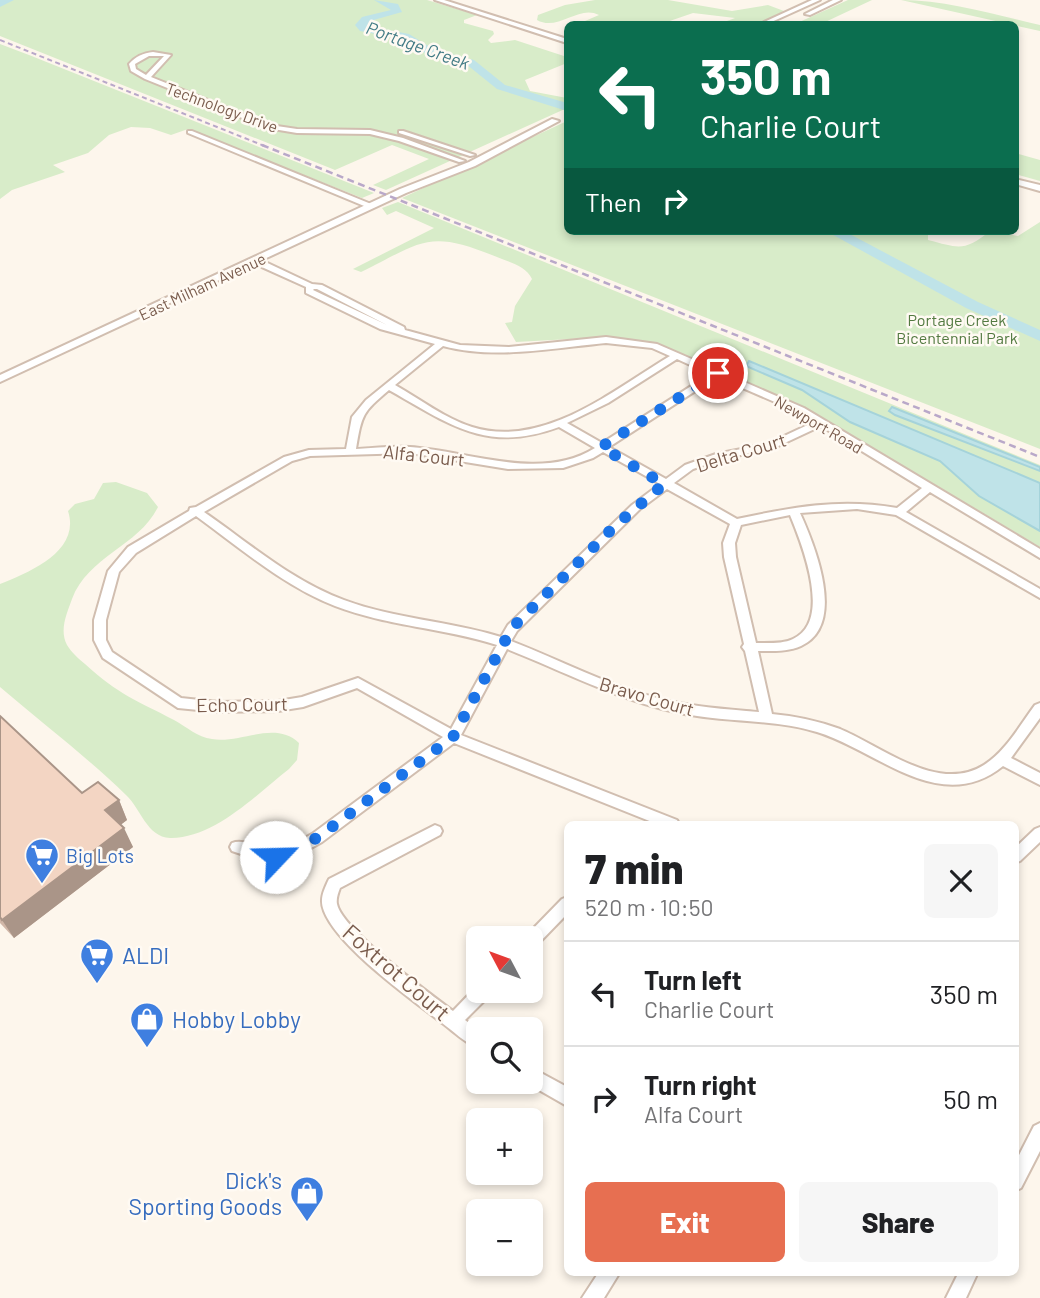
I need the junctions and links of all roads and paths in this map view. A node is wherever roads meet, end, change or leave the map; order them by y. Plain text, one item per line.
1 (438, 0) edge
2 (455, 0) edge
3 (817, 0) edge
4 (838, 0) edge
5 (770, 21) edge
6 (791, 21) edge
7 (564, 34) edge
8 (564, 40) edge
9 (147, 78) junction
10 (564, 117) edge
11 (555, 121) junction
12 (348, 131) junction
13 (190, 132) dead end
14 (426, 139) junction
15 (415, 144) junction
16 (472, 155) junction
17 (461, 161) junction
18 (1019, 182) edge
19 (1040, 188) edge
20 (403, 191) junction
21 (372, 206) junction
22 (256, 261) junction
23 (440, 344) junction
24 (678, 355) junction
25 (718, 373) junction
26 (0, 379) edge
27 (389, 386) junction
28 (819, 423) junction
29 (561, 424) junction
30 (601, 447) junction
31 (351, 450) junction
32 (664, 484) junction
33 (928, 488) junction
34 (194, 510) junction
35 (793, 510) junction
36 (899, 512) junction
37 (736, 523) junction
38 (1040, 554) edge
39 (1040, 594) edge
40 (503, 642) junction
41 (748, 647) junction
42 (1040, 708) edge
43 (767, 719) junction
44 (453, 737) junction
45 (1002, 759) junction
46 (1040, 780) edge
47 (664, 821) edge
48 (435, 831) dead end
49 (1040, 833) edge
50 (237, 847) dead end
51 (1019, 853) edge
52 (564, 907) edge
53 (543, 929) edge
54 (471, 1003) edge
55 (454, 1021) junction
56 (466, 1030) edge
57 (543, 1083) edge
58 (564, 1095) edge
59 (1040, 1132) edge
60 (1019, 1174) edge
61 (608, 1276) edge
62 (967, 1276) edge
63 (592, 1298) edge
64 (956, 1298) edge

1 - 8 street
2 - 7 street
3 - 5 street
4 - 6 street
9 - 9 street, Technology Drive
9 - 12 street, Technology Drive
10 - 11 street, East Milham Avenue
11 - 16 street, East Milham Avenue
11 - 20 street, East Milham Avenue
12 - 14 street
12 - 15 street, Technology Drive
13 - 21 street
14 - 15 street
14 - 16 street
15 - 17 street, Technology Drive
16 - 17 street, East Milham Avenue
17 - 20 street, East Milham Avenue
18 - 19 street
20 - 21 street, East Milham Avenue
21 - 22 street, East Milham Avenue
22 - 23 street, Newport Road
22 - 26 street, East Milham Avenue
23 - 24 street, Newport Road
23 - 27 street
24 - 25 street, Newport Road
24 - 29 street, Alfa Court
25 - 28 street, Newport Road
25 - 30 street, Alfa Court
27 - 29 street, Alfa Court
27 - 31 street
28 - 32 street, Delta Court
28 - 33 street, Newport Road
29 - 30 street
30 - 31 street, Alfa Court
30 - 32 street
31 - 34 street, Alfa Court
32 - 37 street
32 - 40 street, Delta Court
33 - 36 street
33 - 38 street, Newport Road
34 - 40 street, Bravo Court
34 - 44 street, Echo Court
35 - 36 street
35 - 37 street
35 - 41 street
36 - 39 street
37 - 41 street
40 - 43 street, Bravo Court
40 - 44 street, Delta Court
41 - 43 street
42 - 45 street
43 - 45 street, Bravo Court
44 - 47 street, Echo Court
44 - 50 street, Delta Court
45 - 46 street
48 - 55 street, Foxtrot Court
49 - 51 street
52 - 53 street
54 - 55 street
55 - 56 street, Foxtrot Court
57 - 58 street
59 - 60 street
61 - 63 street
62 - 64 street

